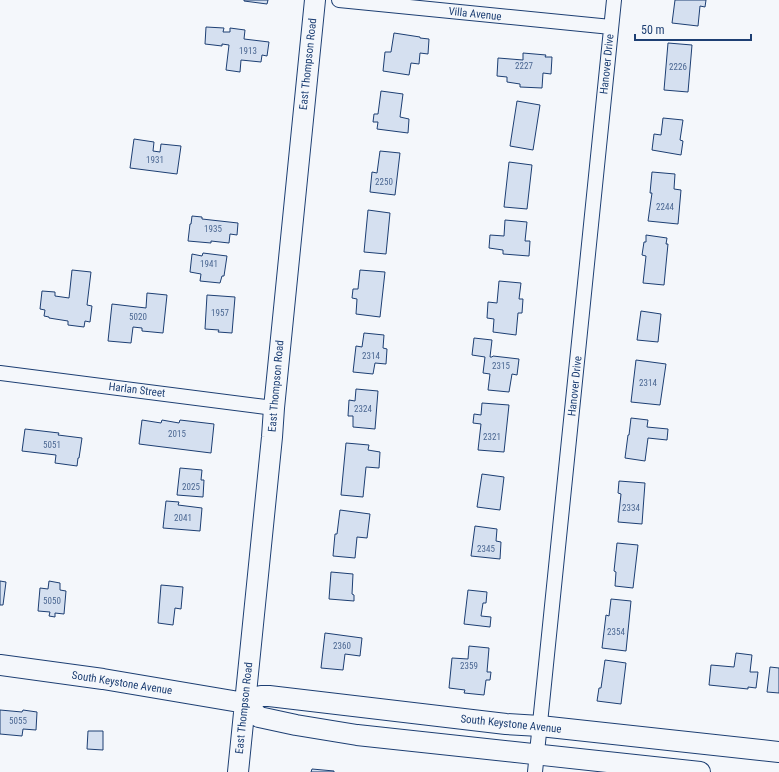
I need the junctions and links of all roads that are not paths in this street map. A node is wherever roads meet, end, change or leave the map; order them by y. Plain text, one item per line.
1 (315, 0) edge
2 (339, 0) edge
3 (614, 0) edge
4 (611, 27) junction
5 (0, 373) edge
6 (274, 408) junction
7 (0, 665) edge
8 (245, 702) junction
9 (540, 726) junction
10 (779, 752) edge
11 (536, 763) edge
12 (238, 772) edge
13 (700, 772) edge

1 - 6 main road, East Thompson Road
2 - 4 street, Villa Avenue
3 - 4 street, Hanover Drive
4 - 9 street, Hanover Drive
5 - 6 street, Harlan Street
6 - 8 main road, East Thompson Road
7 - 8 main road, South Keystone Avenue
8 - 9 main road, South Keystone Avenue
8 - 11 main road
8 - 12 main road, East Thompson Road
9 - 10 main road, South Keystone Avenue
9 - 11 street, Hanover Drive
11 - 13 main road

